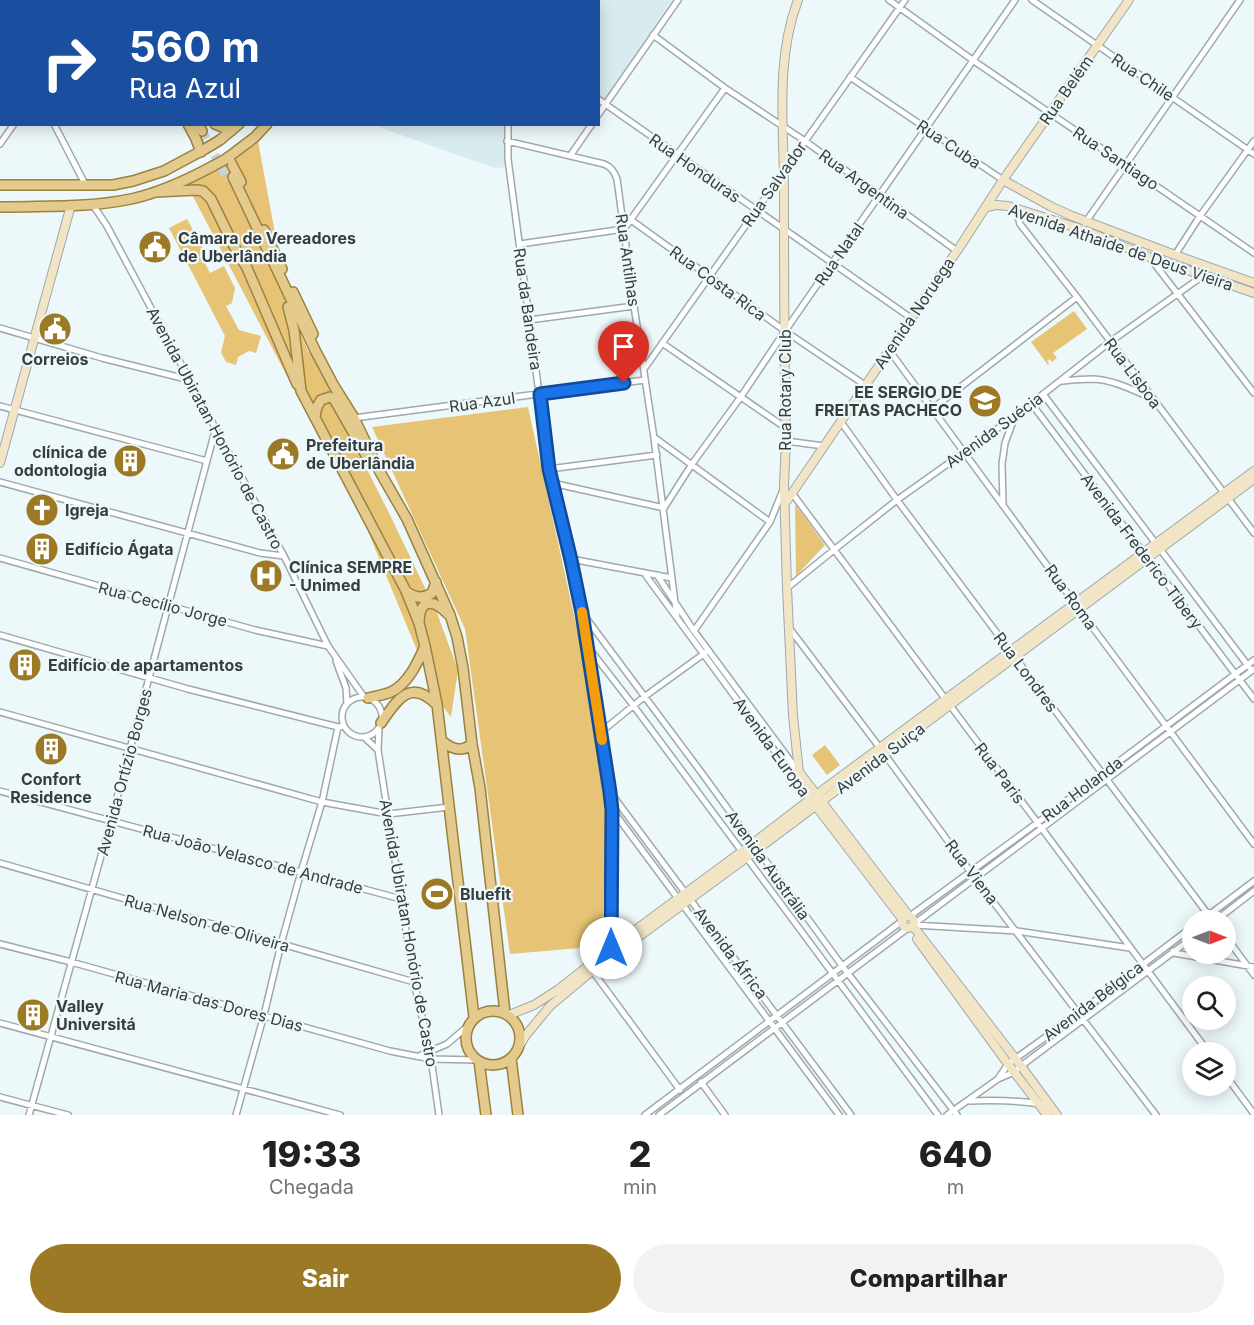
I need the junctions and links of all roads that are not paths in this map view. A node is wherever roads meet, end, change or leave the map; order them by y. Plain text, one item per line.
1 (678, 0) edge
2 (798, 0) edge
3 (889, 0) edge
4 (905, 0) edge
5 (1016, 0) edge
6 (1032, 0) edge
7 (1129, 0) edge
8 (1240, 0) edge
9 (900, 8) junction
10 (653, 35) junction
11 (1096, 46) junction
12 (974, 60) junction
13 (850, 77) junction
14 (725, 88) junction
15 (1172, 97) junction
16 (600, 100) edge
17 (606, 104) junction
18 (600, 112) edge
19 (1050, 113) junction
20 (782, 125) junction
21 (13, 126) edge
22 (55, 126) edge
23 (189, 126) edge
24 (265, 126) edge
25 (508, 126) edge
26 (591, 126) edge
27 (205, 127) edge
28 (235, 128) edge
29 (925, 128) junction
30 (507, 141) junction
31 (805, 141) junction
32 (1254, 141) edge
33 (0, 144) edge
34 (1248, 150) junction
35 (203, 151) junction
36 (1254, 154) edge
37 (677, 155) junction
38 (570, 156) junction
39 (227, 158) junction
40 (1125, 164) junction
41 (784, 171) junction
42 (1003, 180) junction
43 (0, 185) edge
44 (83, 185) junction
45 (996, 191) junction
46 (155, 192) junction
47 (880, 195) junction
48 (93, 204) junction
49 (71, 206) junction
50 (1008, 206) junction
51 (1050, 206) joint
52 (0, 207) edge
53 (987, 207) junction
54 (756, 210) junction
55 (1020, 210) junction
56 (1200, 216) junction
57 (631, 220) junction
58 (1086, 221) junction
59 (624, 229) junction
60 (1081, 229) junction
61 (784, 230) junction
62 (520, 244) junction
63 (957, 251) junction
64 (1254, 254) edge
65 (1175, 255) junction
66 (1149, 257) junction
67 (832, 263) junction
68 (1204, 275) junction
69 (709, 277) junction
70 (1254, 282) edge
71 (1178, 294) junction
72 (1254, 294) edge
73 (1077, 297) junction
74 (634, 306) junction
75 (911, 318) junction
76 (529, 320) junction
77 (0, 328) edge
78 (785, 331) junction
79 (34, 337) junction
80 (1110, 342) junction
81 (662, 344) junction
82 (889, 350) junction
83 (644, 369) junction
84 (190, 380) junction
85 (645, 380) junction
86 (1061, 381) junction
87 (865, 385) junction
88 (334, 386) junction
89 (301, 391) junction
90 (1254, 393) edge
91 (540, 394) junction
92 (1044, 394) junction
93 (740, 398) junction
94 (1152, 399) junction
95 (1031, 403) junction
96 (0, 406) edge
97 (932, 409) junction
98 (15, 410) junction
99 (315, 416) junction
100 (1015, 416) junction
101 (354, 418) junction
102 (841, 422) junction
103 (216, 427) junction
104 (786, 428) junction
105 (654, 438) junction
106 (786, 441) junction
107 (824, 446) junction
108 (963, 453) junction
109 (657, 455) junction
110 (207, 461) junction
111 (0, 463) edge
112 (692, 464) junction
113 (549, 469) junction
114 (1254, 471) edge
115 (380, 472) junction
116 (1254, 479) edge
117 (0, 482) edge
118 (552, 483) junction
119 (784, 485) junction
120 (792, 493) junction
121 (1226, 496) junction
122 (897, 500) junction
123 (785, 503) junction
124 (1003, 506) junction
125 (664, 508) junction
126 (770, 522) junction
127 (1254, 533) edge
128 (187, 534) junction
129 (1158, 546) junction
130 (835, 549) junction
131 (1146, 555) junction
132 (284, 556) junction
133 (0, 558) edge
134 (571, 560) junction
135 (644, 573) junction
136 (657, 575) junction
137 (672, 578) junction
138 (436, 582) junction
139 (787, 588) junction
140 (406, 591) junction
141 (675, 603) junction
142 (168, 605) junction
143 (1077, 606) junction
144 (582, 613) junction
145 (450, 615) junction
146 (677, 618) junction
147 (419, 623) junction
148 (789, 628) junction
149 (692, 633) junction
150 (0, 635) edge
151 (328, 646) junction
152 (425, 646) junction
153 (587, 646) junction
154 (706, 652) junction
155 (333, 654) junction
156 (1012, 654) junction
157 (1254, 660) edge
158 (1247, 665) junction
159 (1253, 671) edge
160 (1235, 674) junction
161 (149, 678) junction
162 (1240, 680) junction
163 (366, 697) junction
164 (644, 697) junction
165 (1254, 699) edge
166 (948, 702) junction
167 (347, 704) junction
168 (436, 704) junction
169 (633, 705) junction
170 (0, 712) edge
171 (380, 725) junction
172 (341, 726) junction
173 (1166, 726) junction
174 (601, 732) junction
175 (1171, 733) junction
176 (364, 737) junction
177 (441, 740) junction
178 (472, 744) junction
179 (129, 749) junction
180 (378, 750) junction
181 (882, 751) junction
182 (1102, 773) junction
183 (797, 776) junction
184 (1108, 780) junction
185 (0, 791) edge
186 (610, 792) junction
187 (816, 800) junction
188 (322, 802) junction
189 (449, 807) junction
190 (612, 810) junction
191 (388, 814) junction
192 (111, 820) junction
193 (1037, 823) junction
194 (1042, 829) junction
195 (1254, 844) edge
196 (755, 846) junction
197 (744, 855) junction
198 (0, 863) edge
199 (971, 871) junction
200 (301, 872) junction
201 (975, 878) junction
202 (1254, 881) edge
203 (92, 890) junction
204 (1254, 891) edge
205 (688, 896) junction
206 (401, 899) junction
207 (680, 902) junction
208 (1205, 910) edge
209 (1216, 910) edge
210 (1229, 910) edge
211 (909, 923) junction
212 (1017, 932) junction
213 (1182, 934) edge
214 (717, 936) junction
215 (820, 936) junction
216 (711, 942) junction
217 (281, 944) junction
218 (811, 944) junction
219 (0, 945) edge
220 (1168, 945) junction
221 (1182, 946) edge
222 (1131, 948) junction
223 (1236, 951) edge
224 (611, 952) junction
225 (1174, 953) junction
226 (71, 962) junction
227 (1142, 965) junction
228 (1247, 966) junction
229 (843, 967) junction
230 (1254, 967) edge
231 (590, 968) junction
232 (1147, 971) junction
233 (848, 973) junction
234 (833, 974) junction
235 (1254, 975) edge
236 (838, 980) junction
237 (414, 981) junction
238 (1079, 1013) junction
239 (507, 1014) junction
240 (264, 1015) junction
241 (777, 1016) junction
242 (1084, 1019) junction
243 (770, 1021) junction
244 (471, 1022) junction
245 (782, 1022) junction
246 (0, 1023) edge
247 (775, 1028) junction
248 (51, 1037) junction
249 (1201, 1042) edge
250 (518, 1048) junction
251 (430, 1051) junction
252 (418, 1056) junction
253 (511, 1058) junction
254 (1015, 1058) junction
255 (431, 1059) junction
256 (478, 1061) junction
257 (1008, 1064) junction
258 (1021, 1066) junction
259 (1014, 1072) junction
260 (696, 1076) junction
261 (998, 1079) junction
262 (702, 1083) junction
263 (243, 1088) junction
264 (679, 1089) junction
265 (1236, 1090) edge
266 (684, 1096) junction
267 (0, 1097) edge
268 (967, 1101) junction
269 (1038, 1103) junction
270 (31, 1106) junction
271 (1050, 1106) junction
272 (955, 1113) edge
273 (1254, 1114) edge
274 (29, 1115) edge
275 (68, 1115) edge
276 (236, 1115) edge
277 (340, 1115) edge
278 (439, 1115) edge
279 (486, 1115) edge
280 (518, 1115) edge
281 (645, 1115) edge
282 (659, 1115) edge
283 (725, 1115) edge
284 (839, 1115) edge
285 (851, 1115) edge
286 (938, 1115) edge
287 (947, 1115) edge
288 (1047, 1115) edge
289 (1057, 1115) edge
290 (1156, 1115) edge

1 - 10 street
2 - 20 street, Rua Rotary Club
3 - 9 street, Rua Santiago
4 - 9 street, Rua Salvador
5 - 12 street, Rua Natal
6 - 11 street, Rua Chile
7 - 11 street, Rua Belém
8 - 15 street
9 - 12 street, Rua Santiago
9 - 13 street, Rua Salvador
10 - 14 street, Rua Argentina
10 - 17 street
11 - 15 street, Rua Chile
11 - 19 street, Rua Belém
12 - 19 street, Rua Santiago
12 - 29 street, Rua Natal
13 - 29 street, Rua Cuba
13 - 31 street, Rua Salvador
14 - 20 street, Rua Argentina
14 - 37 street
15 - 34 street, Rua Chile
15 - 40 street
16 - 17 street, Rua Honduras
17 - 18 street
17 - 37 street, Rua Honduras
19 - 40 street, Rua Santiago
19 - 42 street, Rua Belém
20 - 31 street, Rua Argentina
20 - 41 street, Rua Rotary Club
21 - 33 street
22 - 44 street
23 - 35 main road
24 - 39 main road
25 - 30 street, Rua da Bandeira
26 - 38 street
27 - 28 main road
28 - 35 main road, bridge
29 - 42 street, Rua Cuba
29 - 47 street, Rua Natal
30 - 38 street, Rua Antilhas
30 - 62 street, Rua da Bandeira
31 - 41 street, Rua Salvador
31 - 47 street, Rua Argentina
32 - 34 street
34 - 36 street, Rua Chile
34 - 56 street
35 - 44 main road
37 - 54 street, Rua Honduras
37 - 57 street
38 - 59 street, Rua Antilhas
39 - 46 main road, bridge
39 - 88 main road
40 - 56 street, Rua Santiago
40 - 58 street
41 - 54 street, Rua Salvador
41 - 61 street, Rua Rotary Club
42 - 45 street, Avenida Noruega
42 - 51 street, Rua Cuba
43 - 44 main road
44 - 49 main road
45 - 50 street
45 - 53 street, Avenida Noruega
46 - 48 main road
46 - 89 main road
47 - 63 street, Rua Argentina
47 - 67 street, Rua Natal
48 - 49 main road
48 - 84 street, Avenida Ubiratan Honório de Castro
49 - 52 main road
49 - 79 street
50 - 53 street, Avenida Athaide de Deus Vieira
50 - 55 street, Avenida Athaide de Deus Vieira
51 - 58 street, Avenida Athaide de Deus Vieira
53 - 63 street, Avenida Noruega
54 - 61 street, Rua Honduras
54 - 69 street, Rua Salvador
55 - 60 street, Avenida Athaide de Deus Vieira
55 - 73 street, Rua Lisboa
56 - 64 street, Rua Santiago
56 - 65 street
57 - 59 street
57 - 69 street, Rua Costa Rica
58 - 60 street
58 - 65 street, Avenida Athaide de Deus Vieira
59 - 62 street
59 - 74 street, Rua Antilhas
60 - 66 street, Avenida Athaide de Deus Vieira
61 - 67 street, Rua Honduras
61 - 78 street, Rua Rotary Club
62 - 76 street, Rua da Bandeira
63 - 75 street, Avenida Noruega
65 - 70 street, Avenida Athaide de Deus Vieira
66 - 68 street, Avenida Athaide de Deus Vieira
66 - 71 street
67 - 75 street, Rua Honduras
67 - 78 street, Rua Natal
68 - 71 street, Avenida Suécia
68 - 72 street, Avenida Athaide de Deus Vieira
69 - 78 street, Rua Costa Rica
69 - 81 street, Rua Salvador
71 - 80 street, Avenida Suécia
71 - 90 street
73 - 80 street, Rua Lisboa
73 - 97 street
74 - 76 street
74 - 83 street, Rua Antilhas
75 - 82 street, Avenida Noruega
76 - 91 street, Rua da Bandeira
77 - 79 street
78 - 87 street, Rua Costa Rica
78 - 93 street, Rua Natal
78 - 104 street, Rua Rotary Club
79 - 84 street
79 - 98 street
80 - 86 street, Avenida Suécia
80 - 94 street, Rua Lisboa
81 - 83 street, Rua Salvador
81 - 93 street
82 - 87 street, Avenida Noruega
82 - 97 street, Rua Roma
83 - 85 street, Rua Antilhas
84 - 103 street, Avenida Ubiratan Honório de Castro
85 - 91 street, Rua Azul
85 - 105 street, Rua Antilhas
86 - 92 street, Avenida Suécia
86 - 94 street
87 - 102 street, Avenida Noruega
88 - 89 main road
88 - 101 main road
89 - 99 main road
91 - 101 street, Rua Azul
91 - 113 street, Rua da Bandeira
92 - 95 street, Avenida Suécia
92 - 129 street, Avenida Frederico Tibery
93 - 104 street
93 - 112 street, Rua Natal
94 - 121 street, Rua Lisboa
95 - 100 street, Avenida Suécia
95 - 131 street, Avenida Frederico Tibery
96 - 98 street
97 - 108 street, Rua Roma
98 - 110 street
98 - 111 street
99 - 115 main road
99 - 140 main road
100 - 108 street, Avenida Suécia
100 - 124 street
101 - 115 main road
102 - 107 street, Avenida Noruega
102 - 122 street, Rua Londres
103 - 110 street, Avenida Ortízio Borges
103 - 132 street, Avenida Ubiratan Honório de Castro
104 - 106 street, Rua Rotary Club
105 - 109 street, Rua Antilhas
105 - 112 street
106 - 107 street
106 - 119 street, Rua Rotary Club
107 - 120 street, Avenida Noruega
108 - 122 street, Avenida Suécia
108 - 124 street, Rua Roma
109 - 113 street
109 - 125 street, Rua Antilhas
110 - 128 street, Avenida Ortízio Borges
112 - 125 street, Rua Natal
112 - 126 street
113 - 118 street, Rua da Bandeira
114 - 121 street, Avenida Suiça
115 - 138 main road
116 - 121 street, Avenida Suiça
117 - 128 street
118 - 125 street
118 - 134 street, Rua da Bandeira
119 - 123 street, Rua Rotary Club
119 - 126 street
120 - 123 street, Avenida Noruega
120 - 130 street, Rua Paris
121 - 127 street, Rua Lisboa
121 - 129 street, Avenida Suiça
122 - 130 street, Avenida Suécia
122 - 156 street, Rua Londres
123 - 126 street
123 - 139 street, Rua Rotary Club
124 - 143 street, Rua Roma
125 - 137 street, Rua Antilhas
126 - 149 street
128 - 132 street
128 - 142 street, Avenida Ortízio Borges
129 - 131 street, Avenida Suiça
129 - 158 street, Avenida Frederico Tibery
130 - 139 street, Avenida Suécia
130 - 166 street, Rua Paris
131 - 143 street, Avenida Suiça
131 - 160 street, Avenida Frederico Tibery
132 - 151 street, Avenida Ubiratan Honório de Castro
133 - 142 street, Rua Cecílio Jorge
134 - 135 street
134 - 144 street, Rua da Bandeira
135 - 136 street
135 - 146 street, Avenida Europa
136 - 137 street
136 - 141 street, Avenida Europa
137 - 141 street, Rua Antilhas
138 - 140 main road
138 - 145 main road
139 - 148 street, Rua Rotary Club
140 - 147 main road
141 - 146 street, Rua Antilhas
141 - 149 street, Avenida Europa
142 - 151 street, Rua Cecílio Jorge
142 - 161 street, Avenida Ortízio Borges
143 - 156 street, Avenida Suiça
143 - 173 street, Rua Roma
144 - 153 street, Rua da Bandeira
144 - 164 street, Avenida Austrália
145 - 147 main road
145 - 178 main road
146 - 149 street, Avenida Europa
147 - 152 main road
148 - 181 street, Rua Viena
148 - 183 street, Rua Rotary Club
149 - 154 street, Avenida Europa
150 - 161 street
151 - 155 street, Avenida Ubiratan Honório de Castro
152 - 163 main road
152 - 168 main road
153 - 169 street, Avenida Austrália
153 - 174 street, Rua da Bandeira
154 - 164 street
154 - 183 street, Avenida Europa
155 - 163 street, Avenida Ubiratan Honório de Castro
155 - 167 street, Avenida Ubiratan Honório de Castro
156 - 166 street, Avenida Suiça
156 - 182 street, Rua Londres
157 - 158 street, Rua Holanda
158 - 159 street, Avenida Frederico Tibery
158 - 160 street, Rua Holanda
159 - 162 street, Rua Holanda
160 - 162 street, Avenida Frederico Tibery
160 - 173 street, Rua Holanda
161 - 172 street
161 - 179 street, Avenida Ortízio Borges
162 - 165 street, Avenida Frederico Tibery
162 - 175 street, Rua Holanda
163 - 167 street
163 - 171 street
164 - 169 street
164 - 196 street, Avenida Austrália
166 - 181 street, Avenida Suiça
166 - 193 street, Rua Paris
167 - 172 street
168 - 171 main road
168 - 177 main road
169 - 174 street
169 - 197 street, Avenida Austrália
170 - 179 street
171 - 176 street
171 - 180 street, Avenida Ubiratan Honório de Castro
172 - 176 street
172 - 188 street
173 - 175 street, Rua Roma
173 - 182 street, Rua Holanda
174 - 186 street, Rua da Bandeira
175 - 184 street, Rua Holanda
175 - 195 street, Rua Roma
176 - 180 street
177 - 178 main road
177 - 189 main road
178 - 239 main road
179 - 188 street
179 - 192 street, Avenida Ortízio Borges
180 - 191 street, Avenida Ubiratan Honório de Castro
181 - 187 street, Avenida Suiça
181 - 199 street, Rua Viena
182 - 184 street, Rua Londres
182 - 193 street, Rua Holanda
183 - 187 street, Avenida Europa
184 - 194 street, Rua Holanda
184 - 208 street, Rua Londres
185 - 192 street, Rua João Velasco de Andrade
186 - 190 street, Rua da Bandeira
186 - 205 street, Avenida África
187 - 196 street, Avenida Suiça
187 - 211 street, Avenida Europa
188 - 191 street
188 - 200 street
189 - 191 street
189 - 244 main road
190 - 207 street, Avenida África
190 - 224 street, Rua da Bandeira
191 - 206 street, Avenida Ubiratan Honório de Castro
192 - 200 street, Rua João Velasco de Andrade
192 - 203 street, Avenida Ortízio Borges
193 - 194 street, Rua Paris
193 - 199 street, Rua Holanda
194 - 201 street, Rua Holanda
194 - 222 street, Rua Paris
196 - 197 street, Avenida Suiça
196 - 215 street, Avenida Austrália
197 - 205 street, Avenida Suiça
197 - 218 street, Avenida Austrália
198 - 203 street, Rua Nelson de Oliveira
199 - 201 street, Rua Viena
199 - 211 street, Rua Holanda
200 - 206 street, Rua João Velasco de Andrade
200 - 217 street
201 - 211 street, Rua Holanda
201 - 212 street, Rua Viena
202 - 209 street
203 - 217 street, Rua Nelson de Oliveira
203 - 226 street, Avenida Ortízio Borges
204 - 210 street
205 - 207 street, Avenida Suiça
205 - 214 street, Avenida África
206 - 237 street, Avenida Ubiratan Honório de Castro
207 - 216 street, Avenida África
207 - 224 street, Avenida Suiça
211 - 212 street
211 - 229 street, Rua Holanda
211 - 233 street, Rua Holanda
211 - 254 street, Avenida Europa
211 - 257 street, Avenida Europa
212 - 222 street
212 - 238 street, Rua Viena
213 - 220 street, Avenida Bélgica
214 - 216 street
214 - 241 street, Avenida África
215 - 218 street
215 - 229 street, Avenida Austrália
216 - 243 street, Avenida África
217 - 237 street, Rua Nelson de Oliveira
217 - 240 street
218 - 234 street, Avenida Austrália
219 - 226 street, Rua Maria das Dores Dias
220 - 225 street
220 - 227 street, Avenida Bélgica
221 - 225 street, Avenida Bélgica
222 - 227 street, Rua Paris
223 - 228 street
224 - 231 street, Avenida Suiça
225 - 228 street
225 - 232 street, Avenida Bélgica
226 - 240 street, Rua Maria das Dores Dias
226 - 248 street, Avenida Ortízio Borges
227 - 232 street, Rua Paris
227 - 238 street, Avenida Bélgica
228 - 230 street
228 - 235 street
229 - 233 street, Avenida Austrália
229 - 234 street, Rua Holanda
231 - 239 street, Avenida Suiça
231 - 250 street, Avenida Suiça
231 - 264 street
232 - 242 street, Avenida Bélgica
232 - 249 street, Rua Paris
233 - 236 street, Rua Holanda
233 - 272 street, Avenida Austrália
234 - 236 street, Avenida Austrália
234 - 241 street, Rua Holanda
236 - 245 street, Rua Holanda
236 - 286 street, Avenida Austrália
237 - 251 street, Avenida Ubiratan Honório de Castro
238 - 242 street, Rua Viena
238 - 254 street, Avenida Bélgica
239 - 244 main road
239 - 250 main road
240 - 252 street, Rua Maria das Dores Dias
240 - 263 street
241 - 243 street, Rua Holanda
241 - 245 street, Avenida África
242 - 258 street, Avenida Bélgica
242 - 290 street, Rua Viena
243 - 247 street, Avenida África
243 - 260 street, Rua Holanda
244 - 251 street
244 - 256 main road
245 - 247 street, Rua Holanda
245 - 285 street, Avenida África
246 - 248 street
247 - 262 street, Rua Holanda
247 - 284 street, Avenida África
248 - 263 street
248 - 270 street, Avenida Ortízio Borges
250 - 253 main road
251 - 252 street
251 - 255 street, Avenida Ubiratan Honório de Castro
252 - 255 street, Rua Maria das Dores Dias
253 - 256 main road
253 - 280 main road
254 - 257 street, Avenida Bélgica
254 - 258 street, Avenida Europa
255 - 256 street, Rua Maria das Dores Dias
255 - 278 street, Avenida Ubiratan Honório de Castro
256 - 279 main road
257 - 259 street, Avenida Europa
257 - 261 street, Avenida Bélgica
258 - 259 street, Avenida Bélgica
258 - 271 street, Avenida Europa
259 - 261 street, Avenida Bélgica
259 - 269 street, Avenida Europa
260 - 262 street
260 - 264 street, Rua Holanda
261 - 268 street, Avenida Bélgica
262 - 266 street, Rua Holanda
262 - 283 street
263 - 276 street
263 - 277 street
264 - 266 street
264 - 281 street, Rua Holanda
265 - 273 street
266 - 282 street, Rua Holanda
267 - 270 street
268 - 269 street
268 - 272 street, Avenida Bélgica
269 - 271 street
269 - 288 street, Avenida Europa
270 - 274 street, Avenida Ortízio Borges
270 - 275 street
271 - 289 street, Avenida Europa
272 - 287 street, Avenida Bélgica

